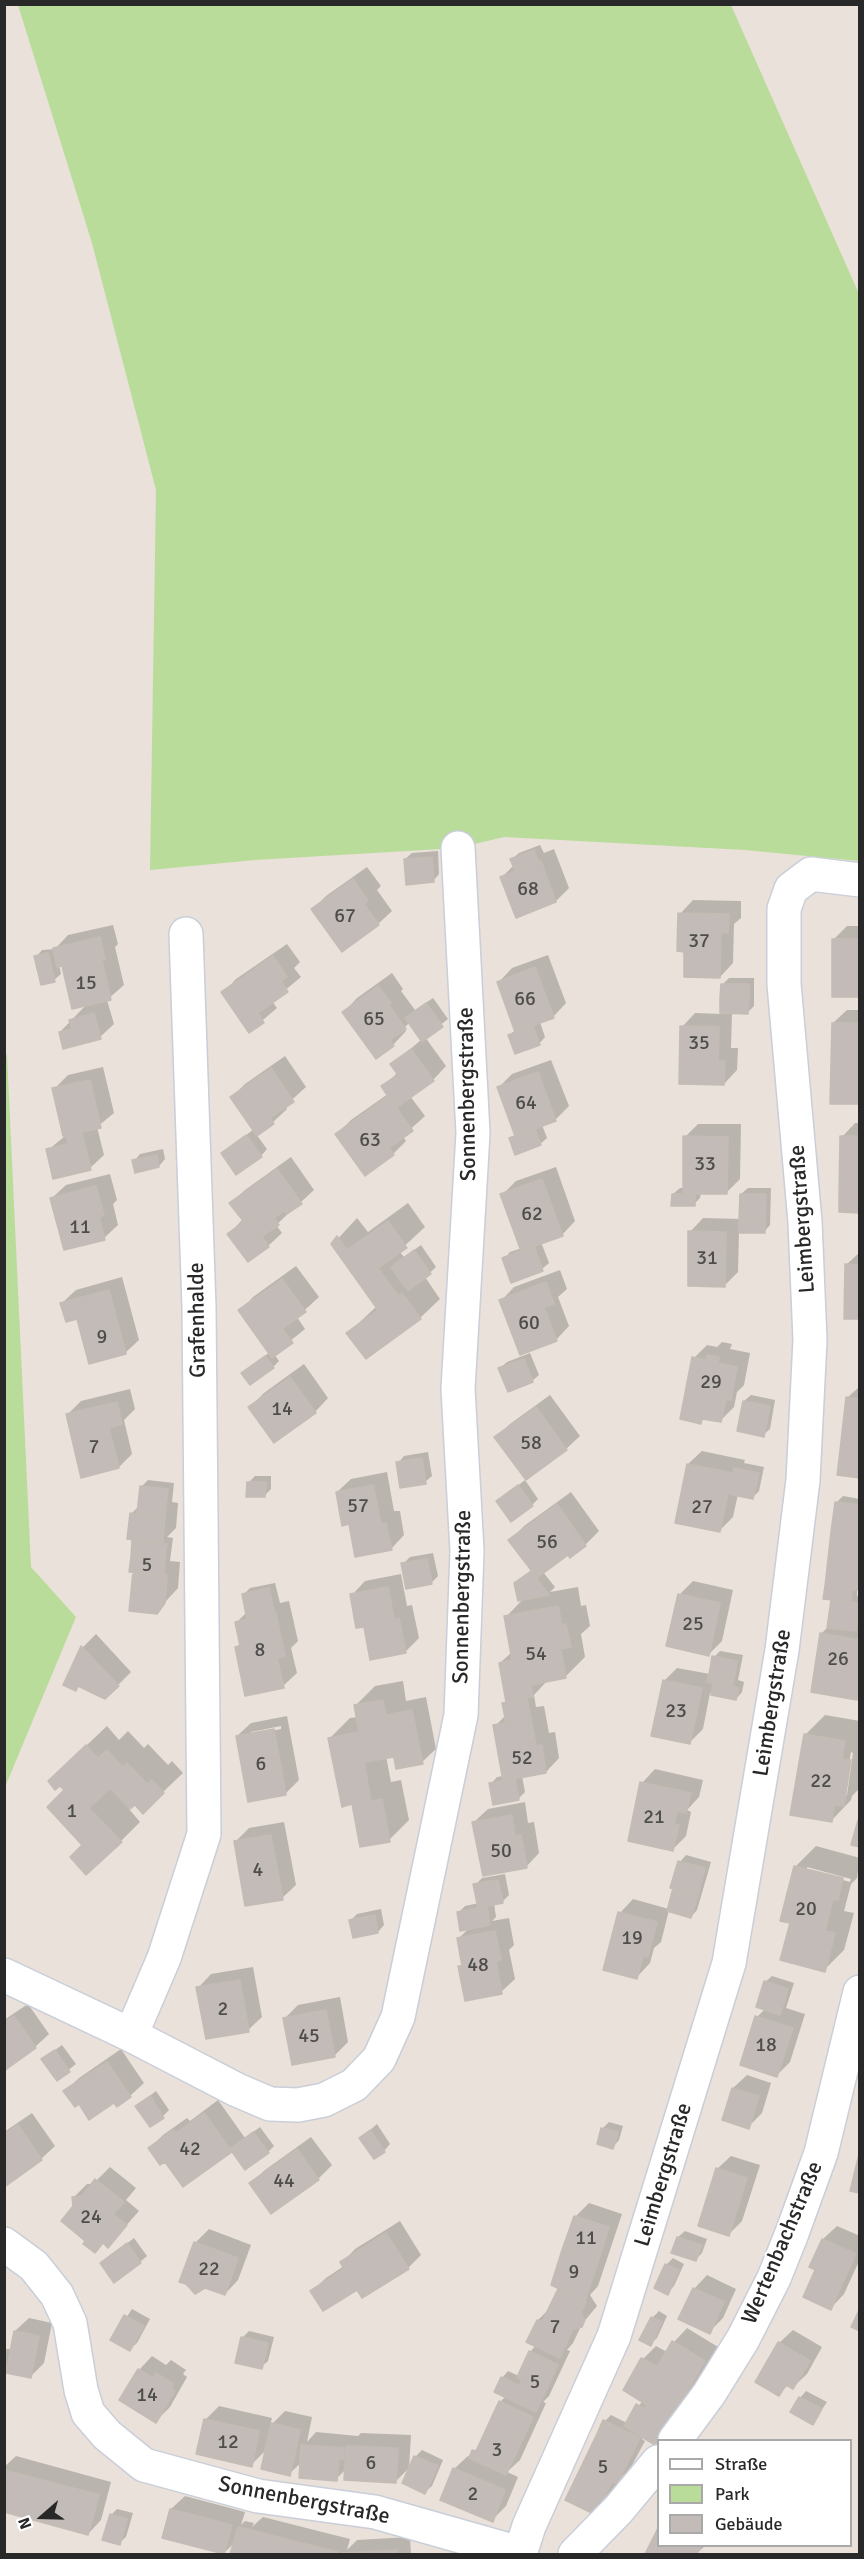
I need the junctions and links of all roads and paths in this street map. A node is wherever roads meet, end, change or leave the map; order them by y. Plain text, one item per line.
1 (458, 848) dead end
2 (860, 880) edge
3 (186, 934) dead end
4 (4, 1975) edge
5 (860, 1992) edge
6 (131, 2035) junction
7 (4, 2244) edge
8 (676, 2439) edge
9 (657, 2463) edge
10 (519, 2554) edge
11 (575, 2554) edge

1 - 6 street, Sonnenbergstraße
2 - 10 street, Leimbergstraße
3 - 6 street, Grafenhalde
4 - 6 street, Sonnenbergstraße
5 - 8 street, Wertenbachstraße
7 - 10 street, Sonnenbergstraße
9 - 11 street

